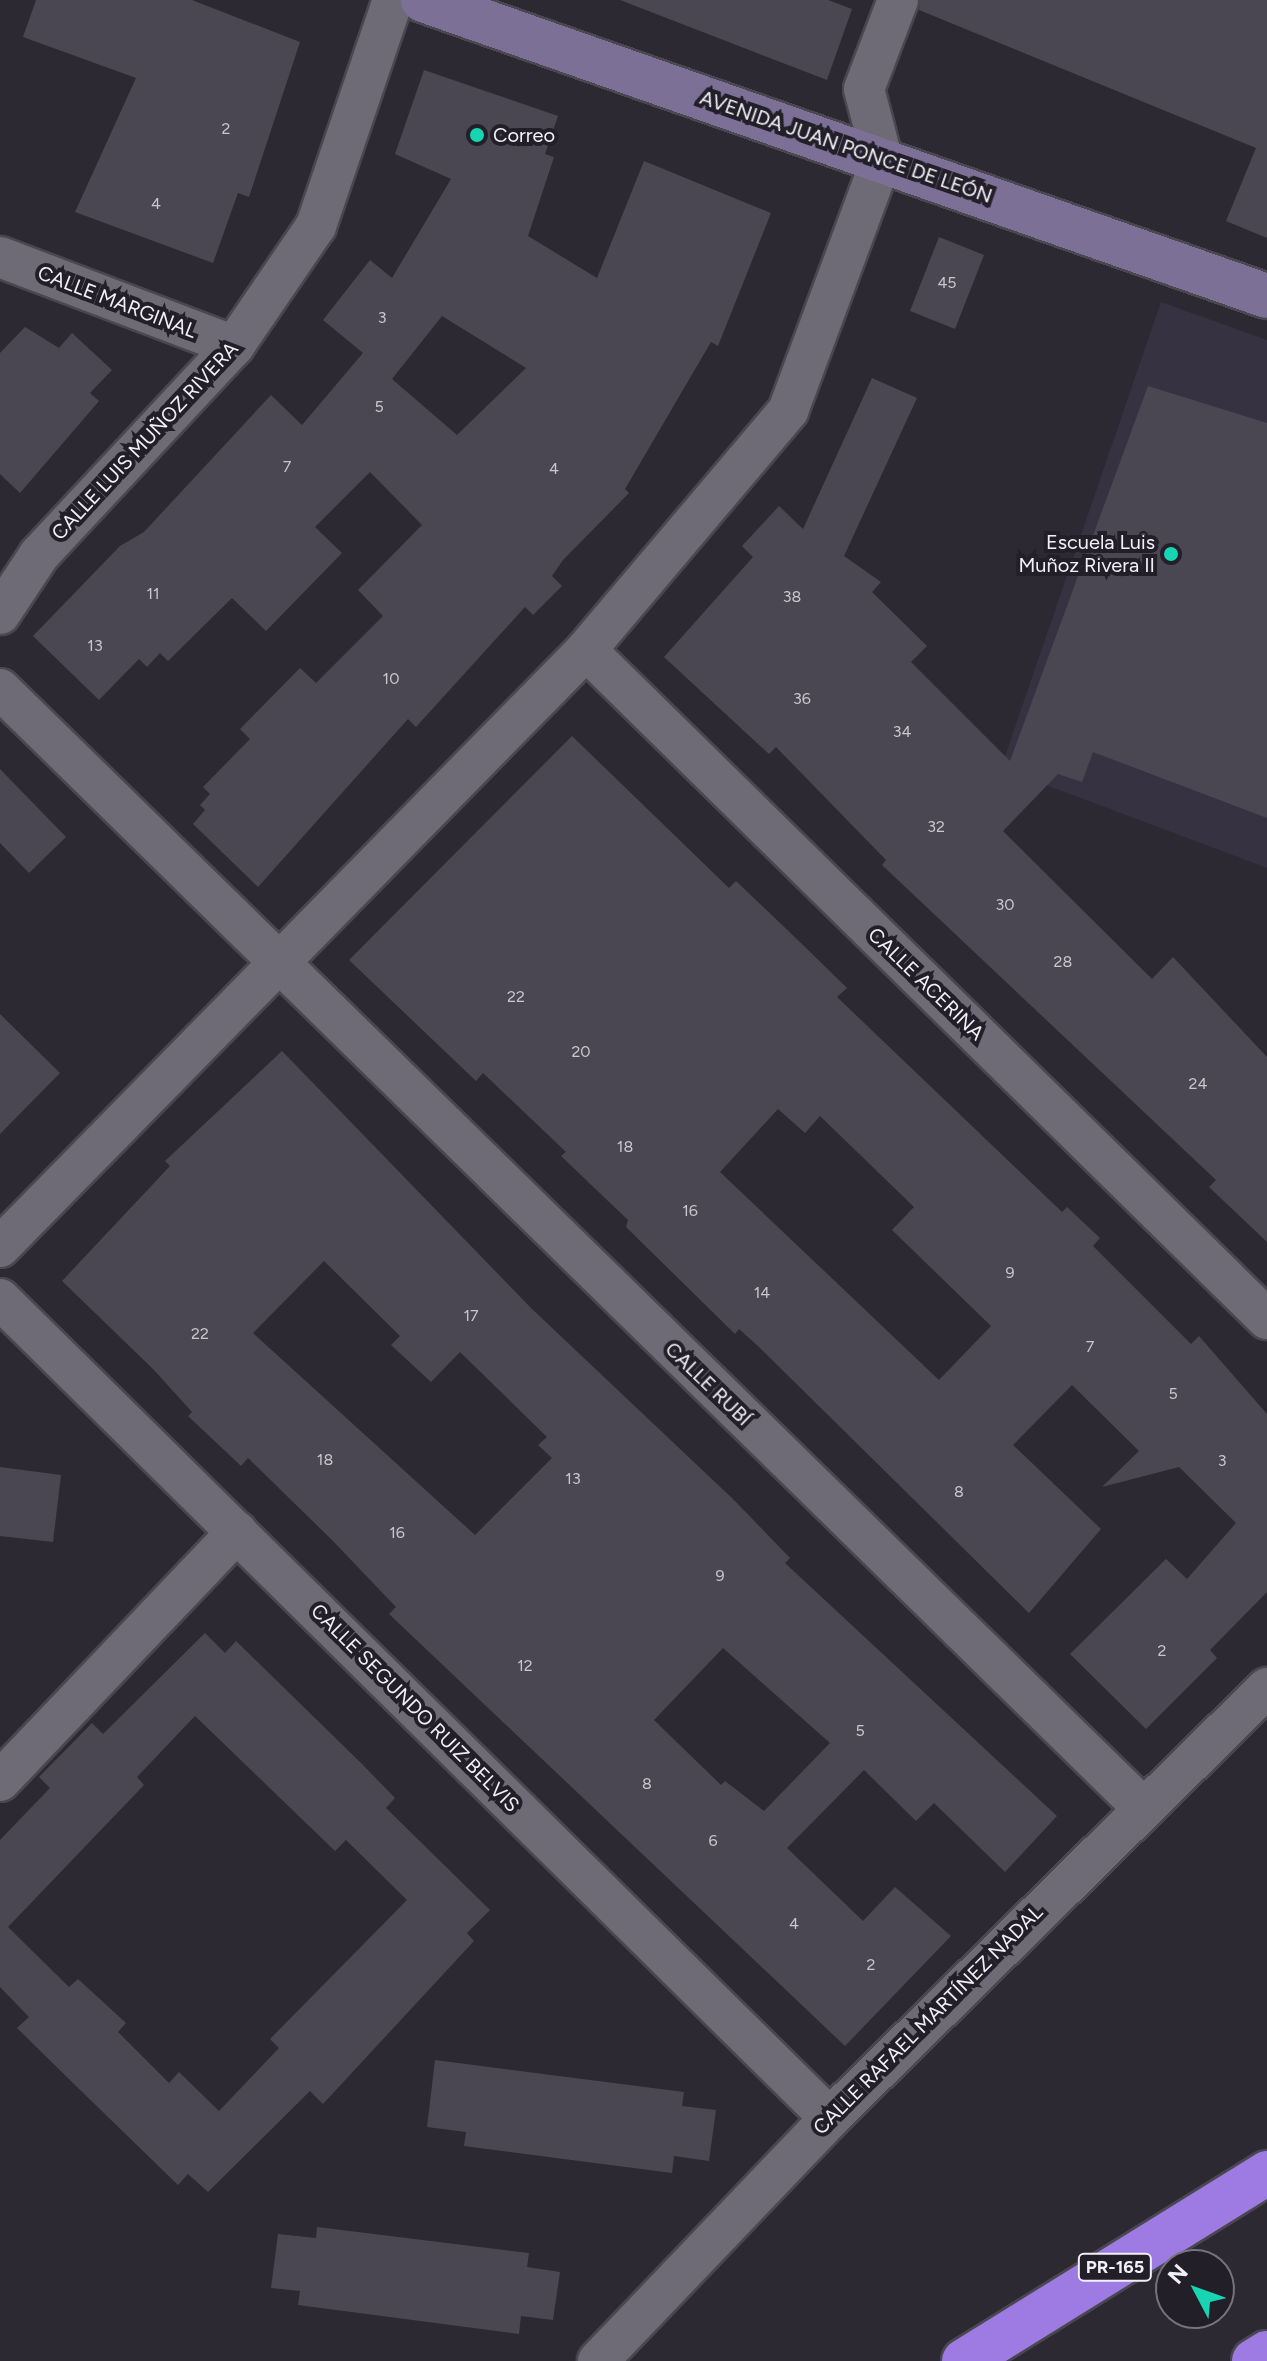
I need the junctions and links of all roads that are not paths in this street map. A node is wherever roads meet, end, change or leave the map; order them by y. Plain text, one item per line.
1 (393, 0) edge
2 (423, 0) edge
3 (898, 0) edge
4 (882, 158) junction
5 (0, 257) edge
6 (1267, 296) edge
7 (234, 346) junction
8 (0, 614) edge
9 (586, 650) junction
10 (0, 689) edge
11 (276, 962) junction
12 (0, 1247) edge
13 (0, 1299) edge
14 (1267, 1319) edge
15 (237, 1532) junction
16 (1267, 1688) edge
17 (0, 1781) edge
18 (1141, 1806) junction
19 (830, 2118) junction
20 (1267, 2173) edge
21 (1267, 2353) edge
22 (598, 2361) edge
23 (964, 2361) edge
24 (1254, 2361) edge

1 - 7 street, CALLE LUIS MUÑOZ RIVERA
2 - 4 main road, AVENIDA JUAN PONCE DE LEÓN
3 - 4 street
4 - 6 main road, AVENIDA JUAN PONCE DE LEÓN
4 - 9 street
5 - 7 street, CALLE MARGINAL
7 - 8 street, CALLE LUIS MUÑOZ RIVERA
9 - 11 street
9 - 14 street, CALLE ACERINA
10 - 11 street
11 - 12 street
11 - 18 street, CALLE RUBÍ
13 - 15 street, CALLE SEGUNDO RUIZ BELVIS
15 - 17 street
15 - 19 street, CALLE SEGUNDO RUIZ BELVIS
16 - 18 street, CALLE RAFAEL MARTÍNEZ NADAL
18 - 19 street, CALLE RAFAEL MARTÍNEZ NADAL
19 - 22 street, CALLE RAFAEL MARTÍNEZ NADAL
20 - 23 highway, PR-165
21 - 24 highway

